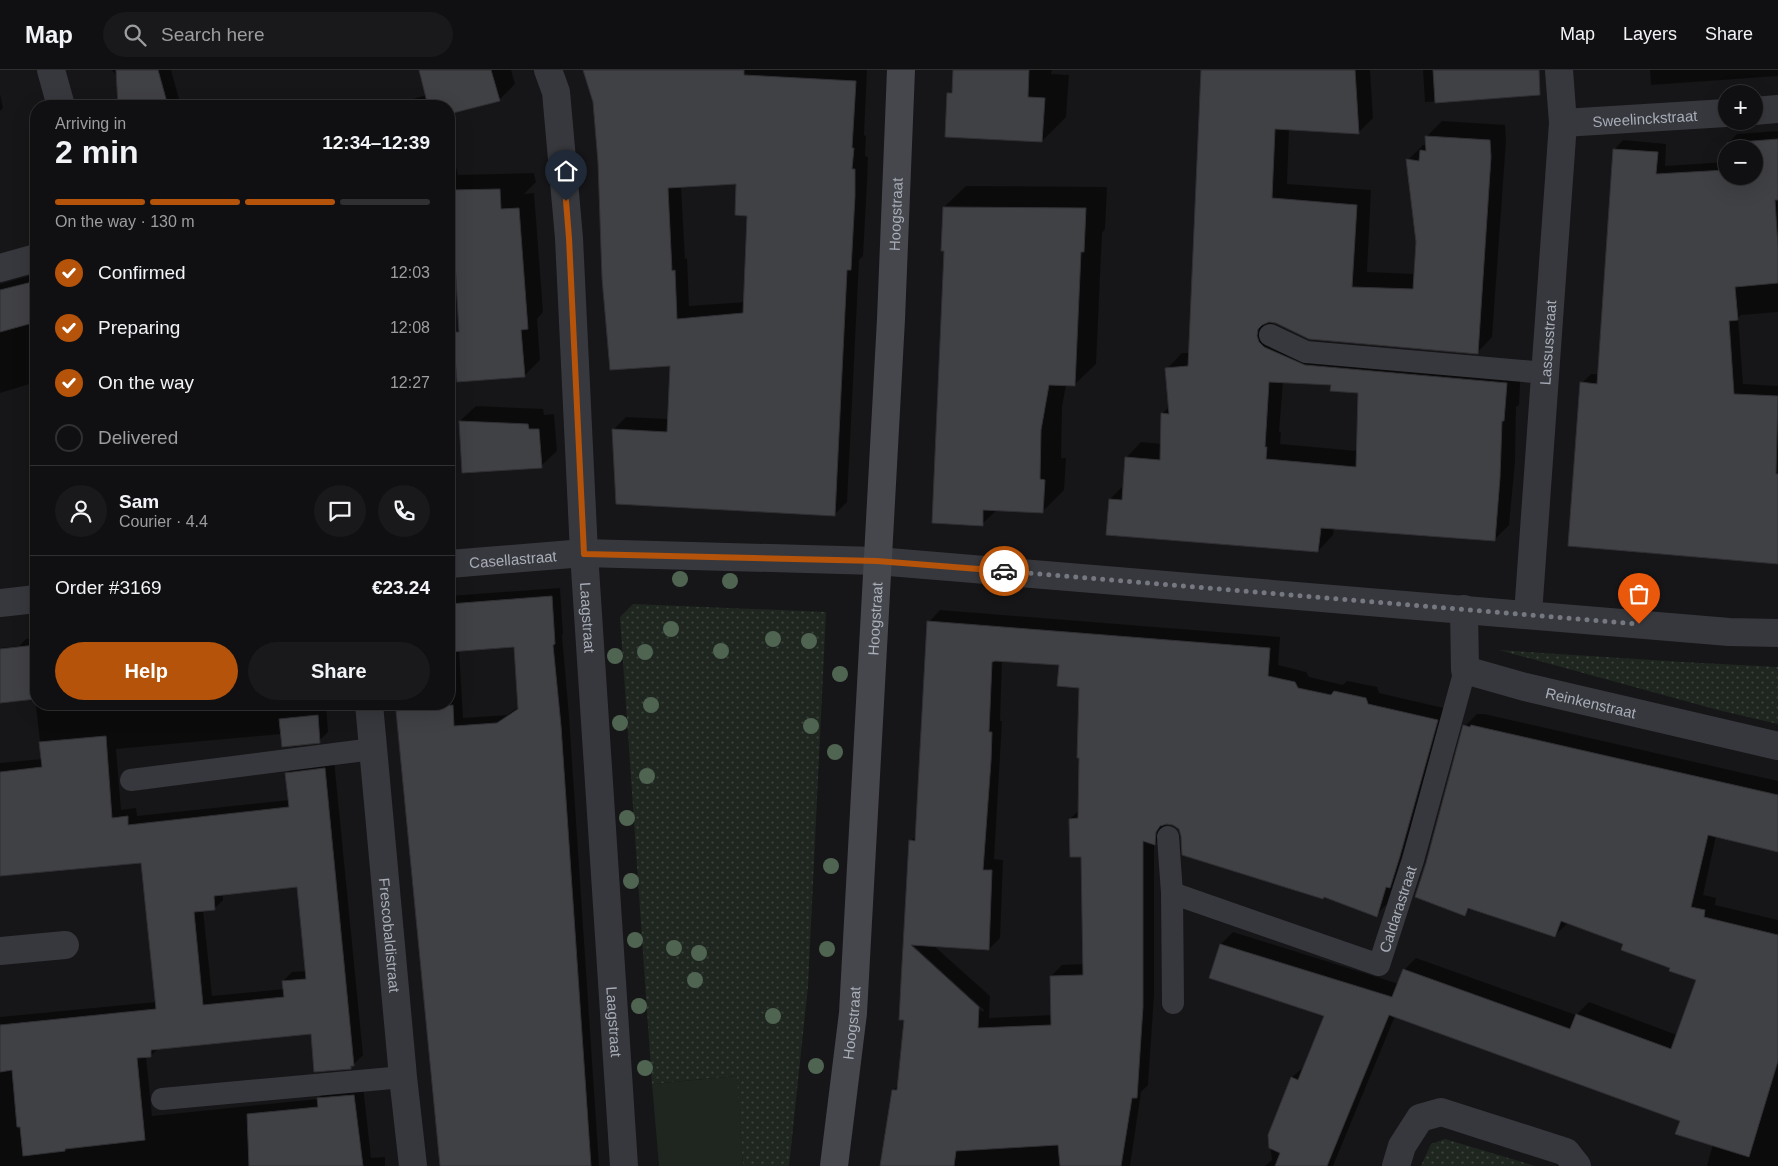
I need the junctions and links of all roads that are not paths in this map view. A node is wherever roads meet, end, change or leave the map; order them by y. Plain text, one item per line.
1 (51, 70) edge
2 (548, 70) edge
3 (901, 70) edge
4 (1559, 70) edge
5 (59, 100) edge
6 (1778, 110) edge
7 (1763, 111) edge
8 (1718, 113) edge
9 (1563, 123) junction
10 (30, 260) edge
11 (0, 268) edge
12 (1270, 335) dead end
13 (1545, 373) junction
14 (584, 554) junction
15 (877, 561) junction
16 (455, 564) edge
17 (30, 600) edge
18 (0, 603) edge
19 (1464, 609) junction
20 (1528, 614) junction
21 (1778, 633) edge
22 (1465, 670) junction
23 (370, 710) edge
24 (1778, 746) edge
25 (373, 750) junction
26 (131, 780) dead end
27 (1168, 837) dead end
28 (1172, 893) junction
29 (65, 945) dead end
30 (0, 951) edge
31 (1174, 1003) dead end
32 (403, 1077) junction
33 (162, 1099) dead end
34 (413, 1166) edge
35 (624, 1166) edge
36 (834, 1166) edge
37 (1396, 1166) edge
38 (1577, 1166) edge

1 - 5 street
2 - 14 street, Laagstraat
3 - 15 street, Hoogstraat
4 - 9 street, Lassusstraat
6 - 7 street
8 - 9 street, Sweelinckstraat
9 - 13 street, Lassusstraat
10 - 11 street
12 - 13 lane
13 - 20 street, Lassusstraat
14 - 15 street, Casellastraat
14 - 16 street, Casellastraat
14 - 35 street, Laagstraat
15 - 19 street
15 - 36 street, Hoogstraat
17 - 18 street
19 - 20 street
19 - 22 street
20 - 21 street
22 - 24 street, Reinkenstraat
22 - 28 lane, Caldarastraat
23 - 25 street, Frescobaldistraat
25 - 26 lane
25 - 32 street, Frescobaldistraat
27 - 28 lane
28 - 31 lane
29 - 30 street
32 - 33 lane
32 - 34 street, Frescobaldistraat
37 - 38 street

